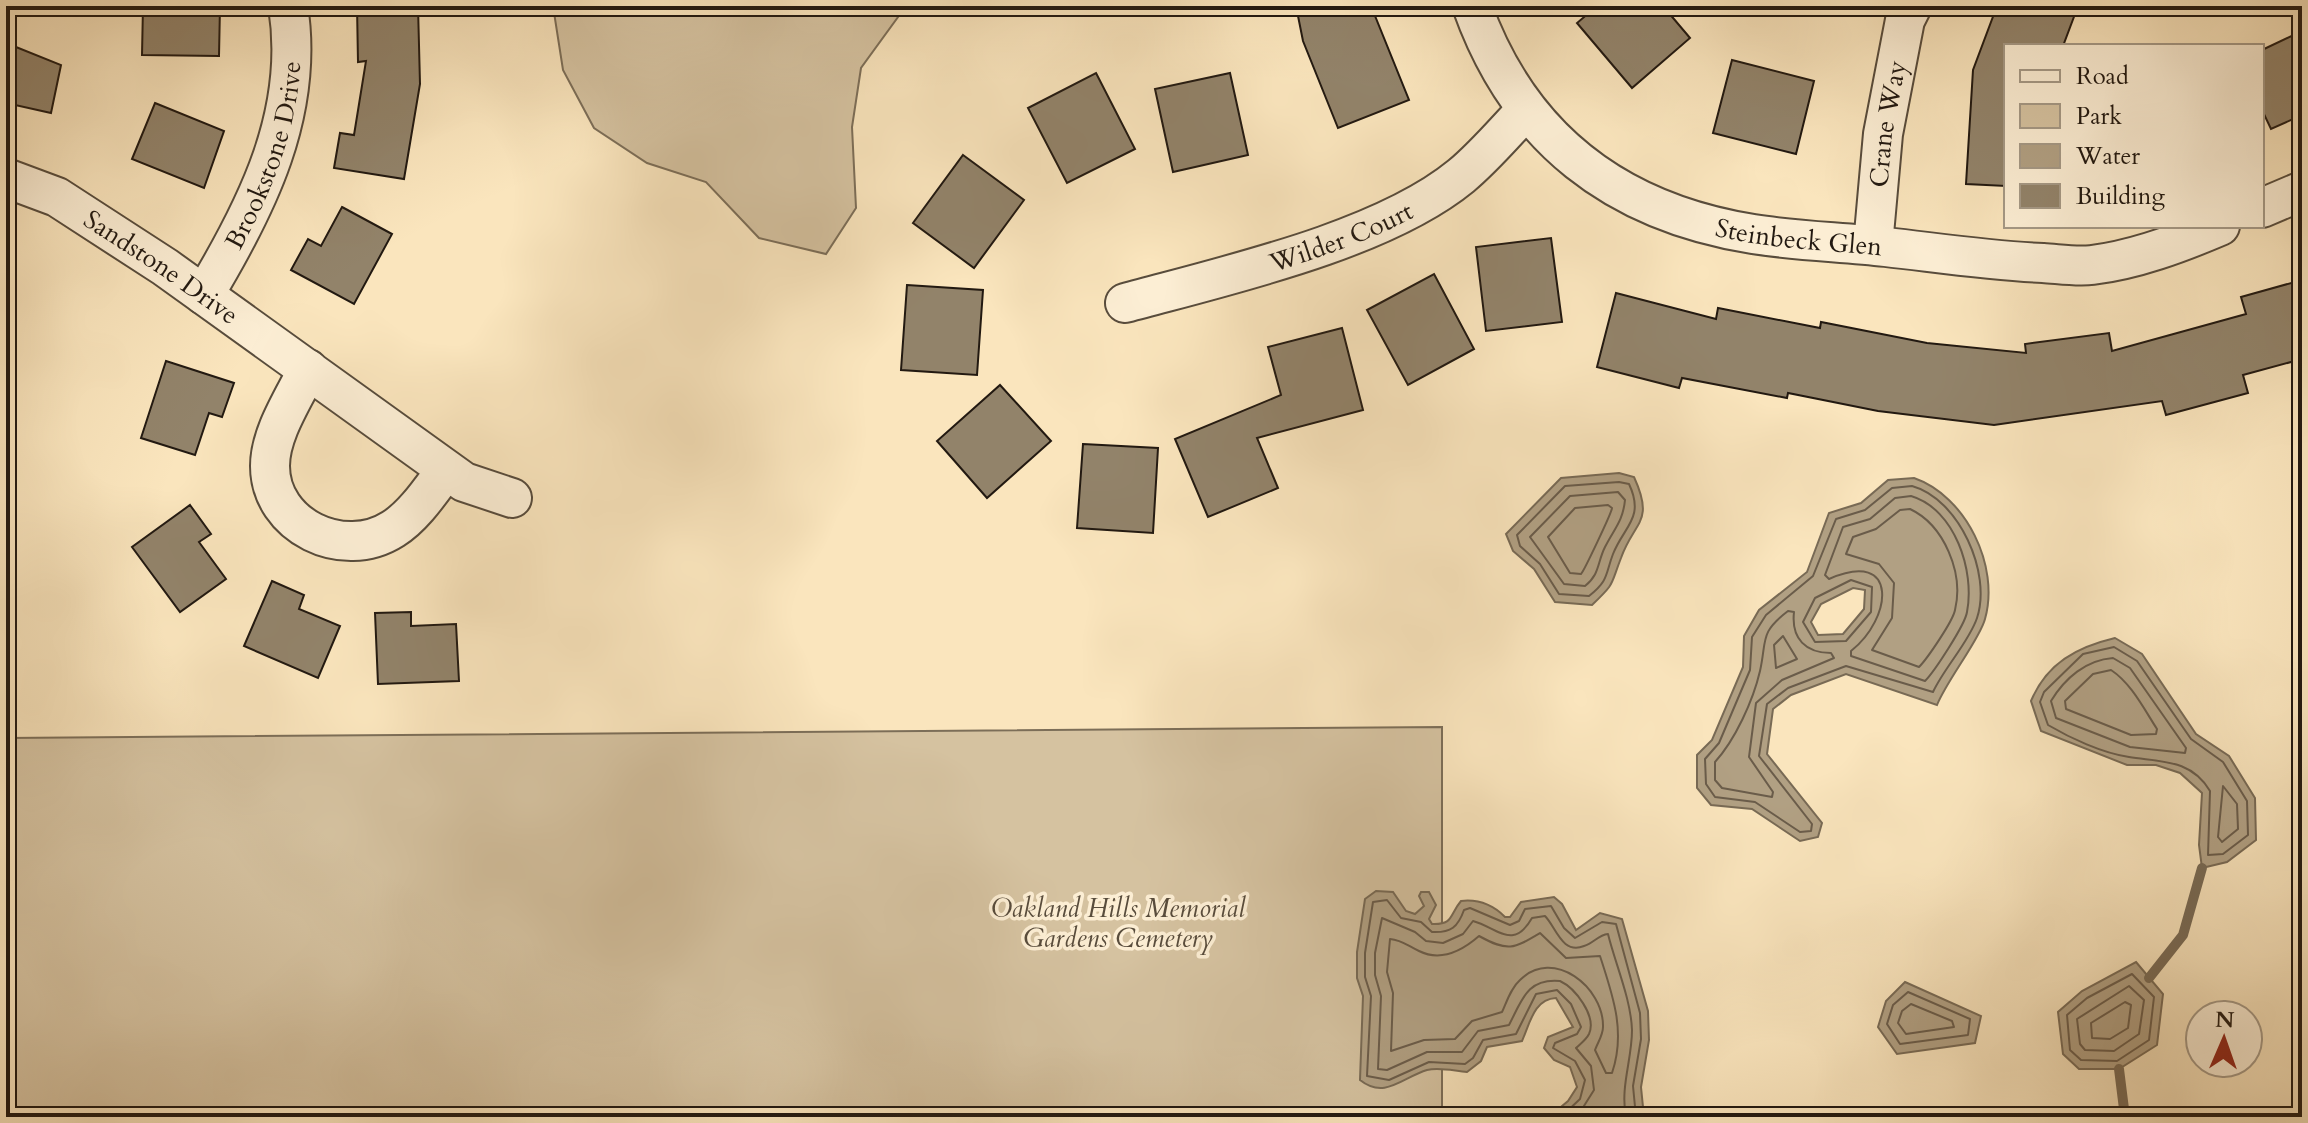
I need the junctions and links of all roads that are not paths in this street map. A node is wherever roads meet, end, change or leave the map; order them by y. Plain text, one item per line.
1 (288, 6) edge
2 (1472, 6) edge
3 (1912, 6) edge
4 (1525, 111) junction
5 (6, 178) edge
6 (2302, 191) edge
7 (2264, 207) edge
8 (2215, 228) edge
9 (1873, 245) junction
10 (204, 295) junction
11 (1125, 303) dead end
12 (308, 369) junction
13 (446, 470) junction
14 (512, 498) dead end

1 - 10 street, Brookstone Drive
2 - 4 street, Steinbeck Glen
3 - 9 street, Crane Way
4 - 9 street, Steinbeck Glen
4 - 11 street, Wilder Court
5 - 10 street, Sandstone Drive
6 - 7 street
8 - 9 street, Steinbeck Glen
10 - 12 street, Sandstone Drive
12 - 13 street, Sandstone Drive
12 - 13 street
13 - 14 street, Sandstone Drive

